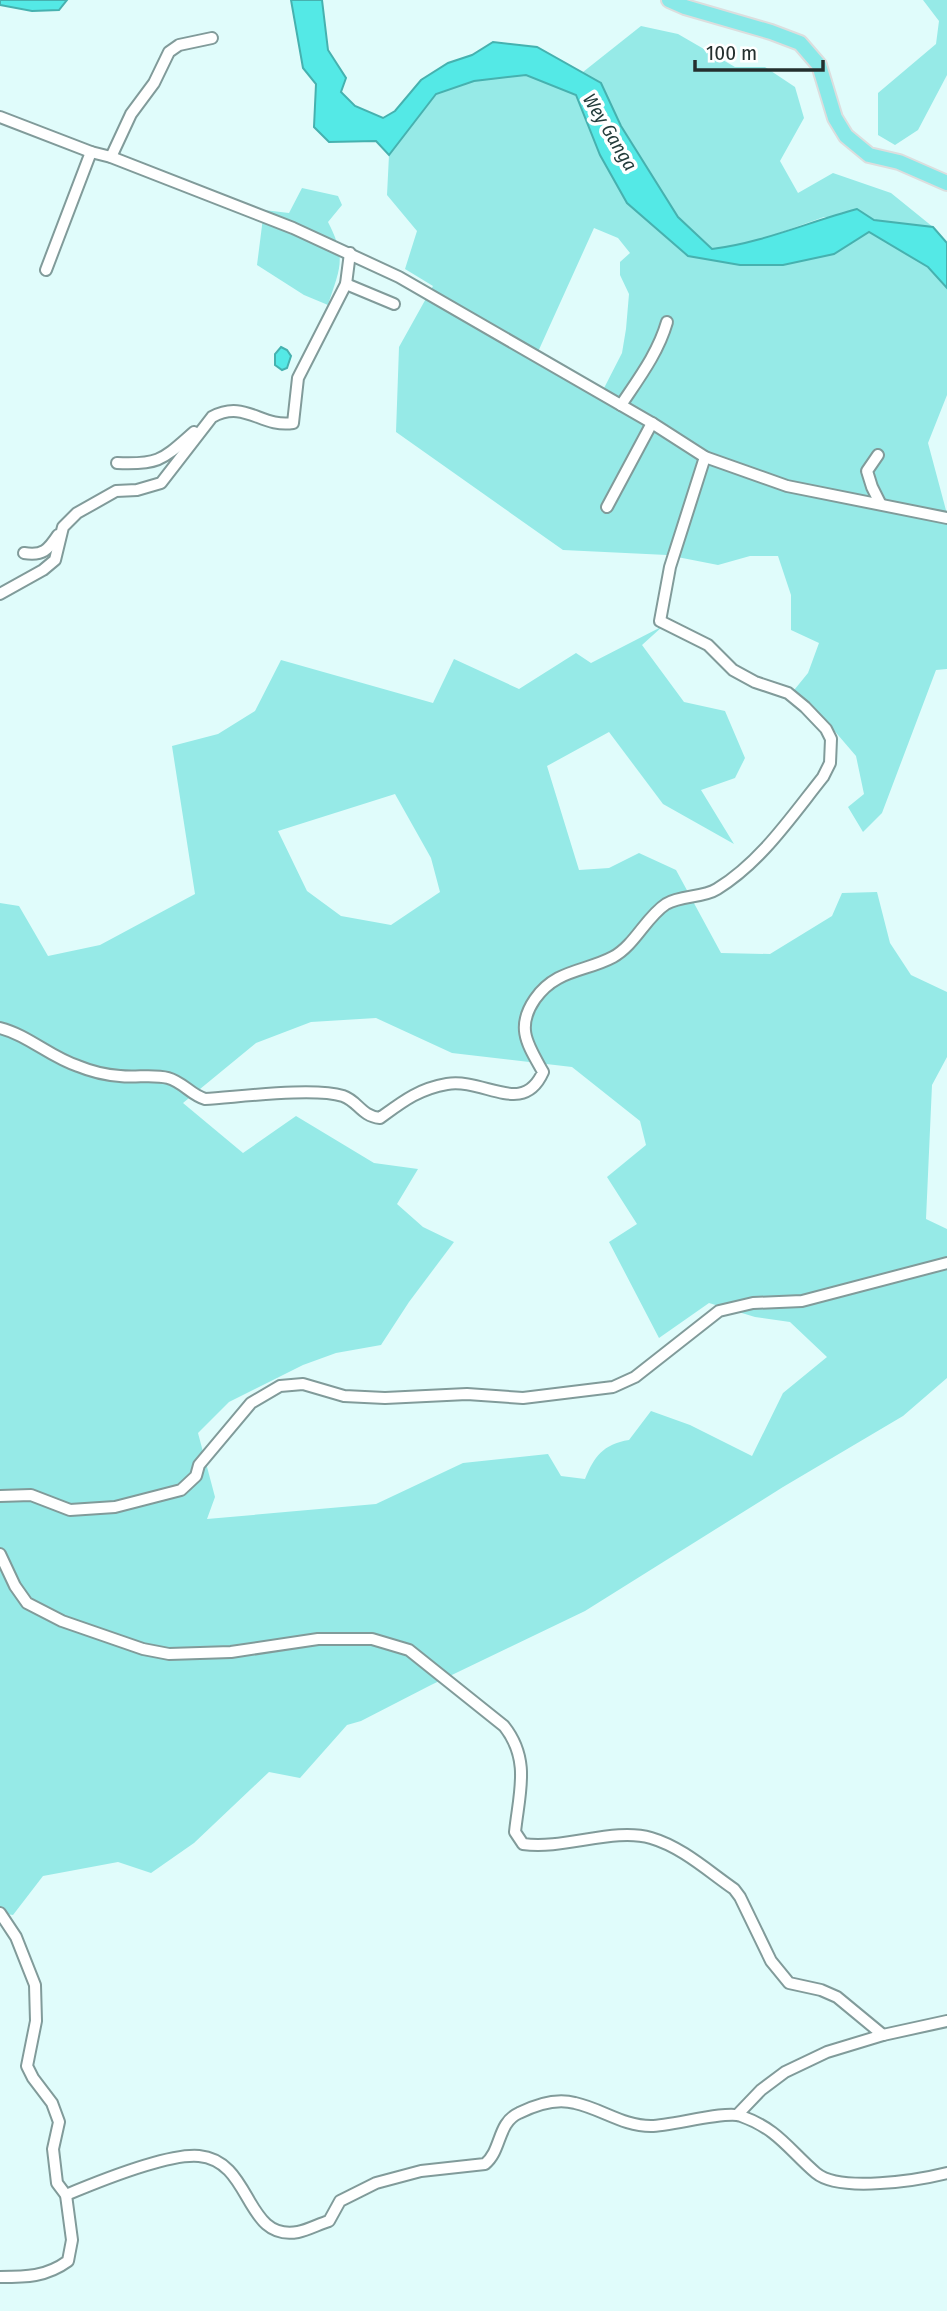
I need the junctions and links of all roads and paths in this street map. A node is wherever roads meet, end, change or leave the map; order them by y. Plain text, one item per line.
1 (669, 0) edge
2 (212, 38) dead end
3 (0, 117) edge
4 (91, 152) junction
5 (111, 157) junction
6 (947, 183) edge
7 (350, 253) junction
8 (46, 270) dead end
9 (346, 284) junction
10 (394, 304) dead end
11 (667, 322) dead end
12 (621, 405) junction
13 (212, 417) junction
14 (652, 423) junction
15 (878, 456) dead end
16 (705, 457) junction
17 (117, 463) dead end
18 (880, 503) junction
19 (607, 507) dead end
20 (947, 518) edge
21 (63, 527) junction
22 (24, 552) dead end
23 (0, 594) edge
24 (0, 1028) edge
25 (947, 1262) edge
26 (0, 1496) edge
27 (0, 1554) edge
28 (0, 1913) edge
29 (947, 2021) edge
30 (883, 2035) junction
31 (738, 2114) junction
32 (947, 2173) edge
33 (66, 2195) junction
34 (0, 2277) edge

1 - 6 main road
2 - 5 street
3 - 4 street
4 - 5 street
4 - 8 street
5 - 7 street
7 - 9 street
7 - 12 street
9 - 10 street
9 - 13 street
11 - 12 street
12 - 14 street
13 - 17 street
13 - 21 street
14 - 16 street
14 - 19 street
15 - 18 street
16 - 18 street
16 - 24 street
18 - 20 street
21 - 22 street
21 - 23 street
25 - 26 street
27 - 30 street
28 - 33 street
29 - 30 street
30 - 31 street
31 - 32 street
31 - 33 street
33 - 34 street

